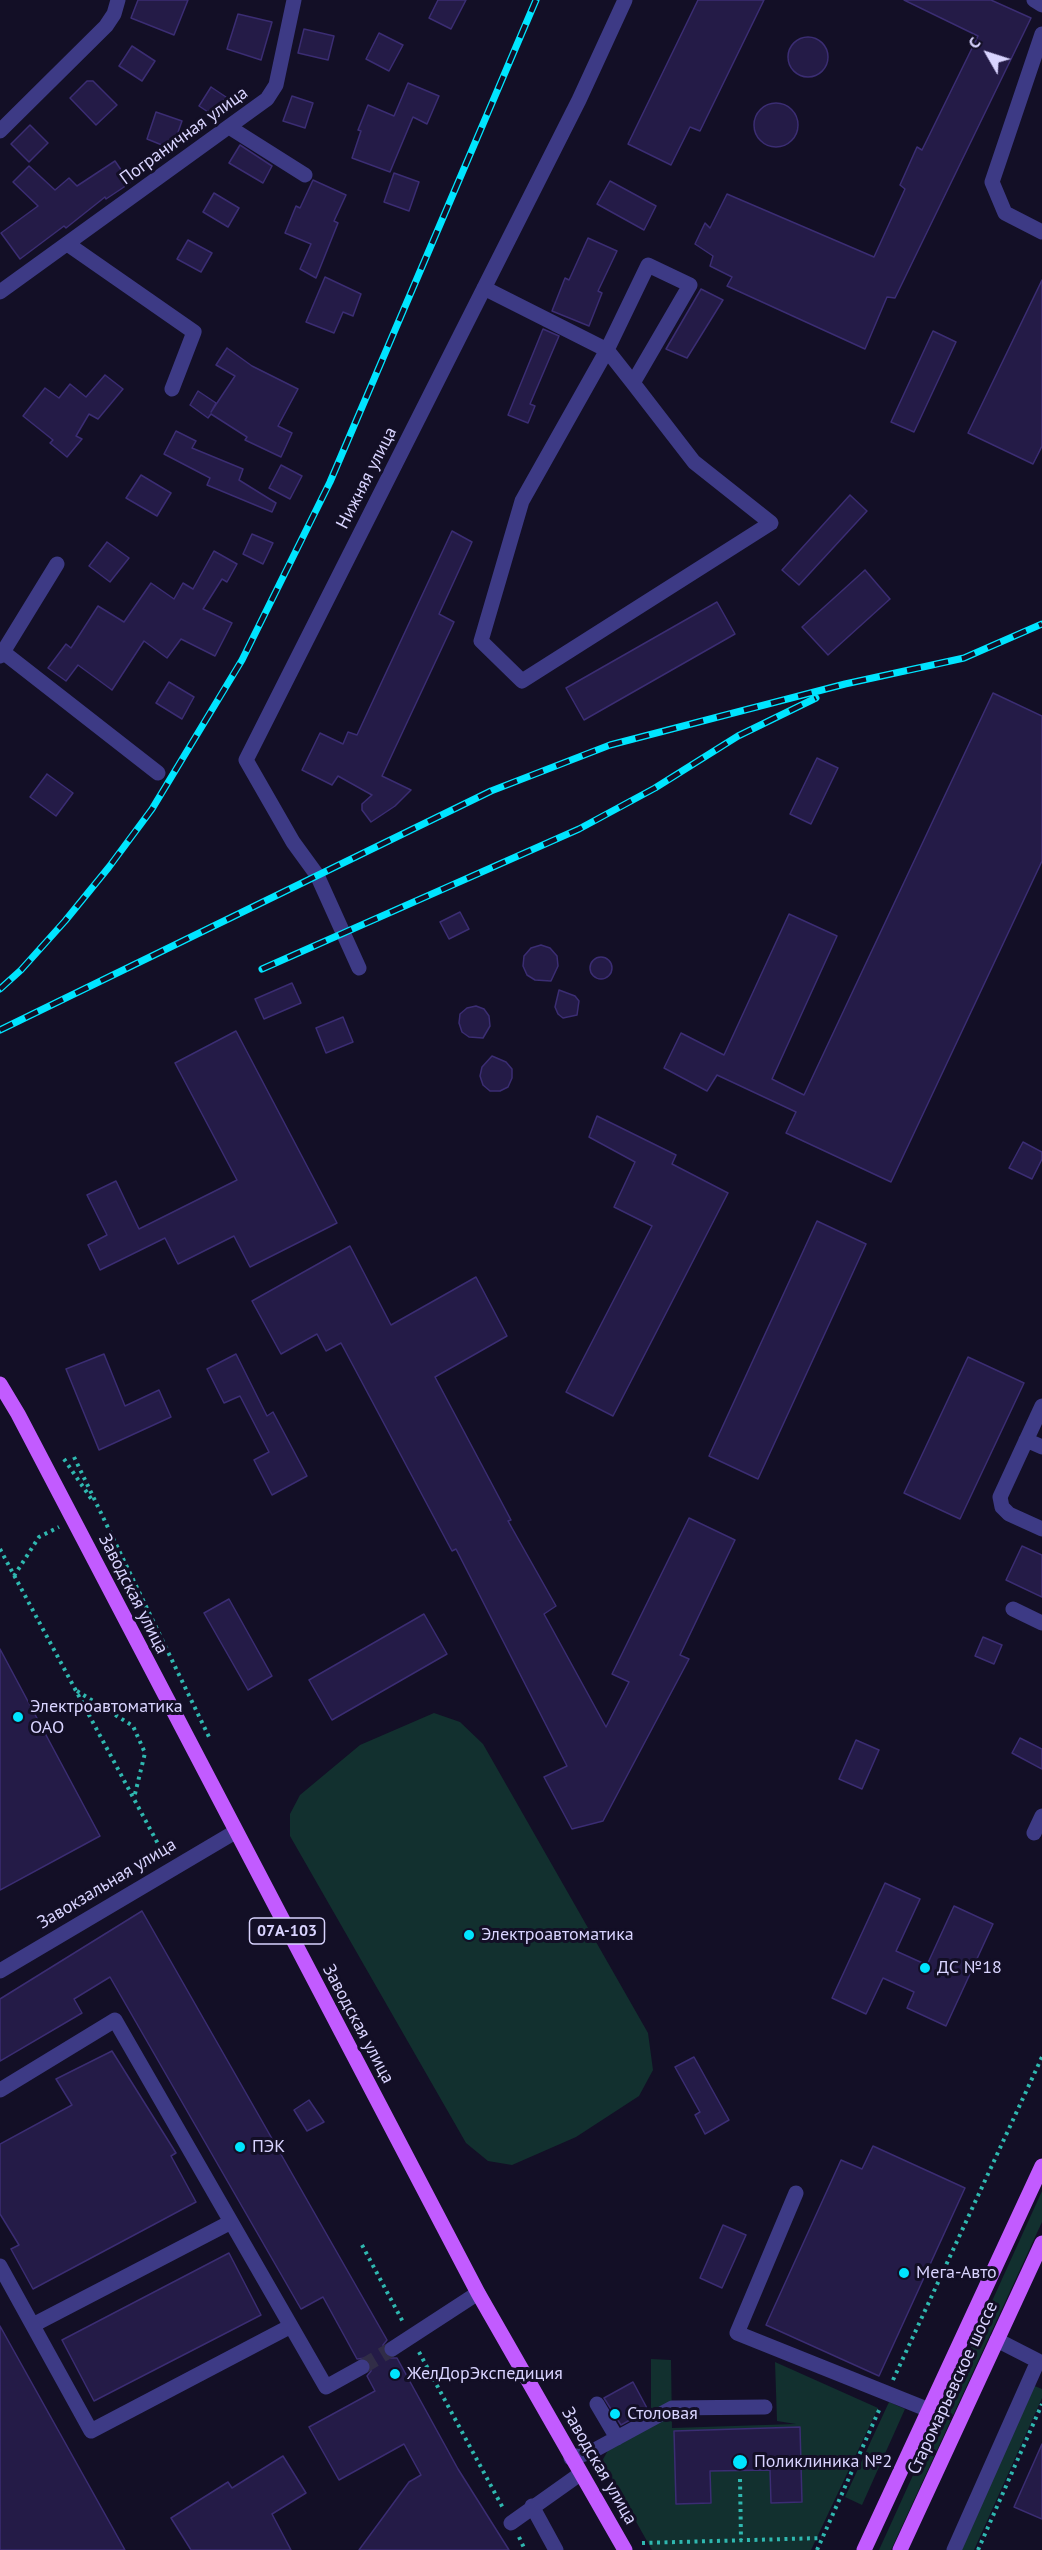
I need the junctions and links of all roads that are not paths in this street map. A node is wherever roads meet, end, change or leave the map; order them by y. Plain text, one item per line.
1 (118, 0) edge
2 (294, 0) edge
3 (625, 0) edge
4 (1034, 0) edge
5 (1042, 5) edge
6 (1042, 34) edge
7 (229, 127) junction
8 (0, 131) edge
9 (305, 175) dead end
10 (1042, 232) edge
11 (69, 245) junction
12 (484, 288) junction
13 (0, 292) edge
14 (607, 350) junction
15 (633, 383) junction
16 (172, 389) dead end
17 (57, 564) dead end
18 (2, 654) edge
19 (158, 773) dead end
20 (359, 968) dead end
21 (0, 1384) edge
22 (1042, 1406) edge
23 (1026, 1440) junction
24 (1042, 1447) edge
25 (1042, 1529) edge
26 (1013, 1609) dead end
27 (1042, 1623) edge
28 (1042, 1816) edge
29 (235, 1832) junction
30 (1034, 1833) dead end
31 (0, 1971) edge
32 (0, 2090) edge
33 (1042, 2166) edge
34 (796, 2193) dead end
35 (231, 2222) junction
36 (1042, 2243) edge
37 (0, 2266) edge
38 (478, 2293) junction
39 (33, 2325) junction
40 (291, 2326) junction
41 (997, 2340) junction
42 (392, 2349) tunnel mouth
43 (362, 2367) tunnel mouth
44 (597, 2404) dead end
45 (765, 2407) dead end
46 (929, 2410) junction
47 (616, 2438) junction
48 (572, 2458) junction
49 (580, 2474) junction
50 (532, 2506) junction
51 (511, 2523) road end
52 (556, 2550) edge
53 (625, 2550) edge
54 (864, 2550) edge
55 (900, 2550) edge
56 (954, 2550) edge

1 - 8 street
2 - 7 street, Пограничная улица
3 - 12 street, Нижняя улица
4 - 5 street
6 - 10 street
7 - 9 street
7 - 11 street, Пограничная улица
11 - 13 street, Пограничная улица
11 - 16 street
12 - 14 street
12 - 20 street, Нижняя улица
14 - 15 street
14 - 15 street
14 - 15 street
17 - 18 street
18 - 19 street
21 - 29 main road, Заводская улица / 07А-103
22 - 23 street
23 - 24 street
23 - 25 street
26 - 27 street
28 - 30 street
29 - 31 street, Завокзальная улица
29 - 38 main road, Заводская улица / 07А-103
32 - 35 street
33 - 46 main road, Старомарьевское шоссе
34 - 46 street
35 - 39 street
35 - 40 street
36 - 41 main road, Старомарьевское шоссе
37 - 39 street
38 - 42 street
38 - 48 main road, Заводская улица / 07А-103
39 - 40 street
40 - 43 street
41 - 55 main road, Старомарьевское шоссе
41 - 56 street
44 - 47 street
45 - 47 street
46 - 54 main road, Старомарьевское шоссе
47 - 48 street
48 - 49 main road, Заводская улица / 07А-103
49 - 50 street
49 - 53 main road, Заводская улица / 07А-103
50 - 51 street
50 - 52 street

